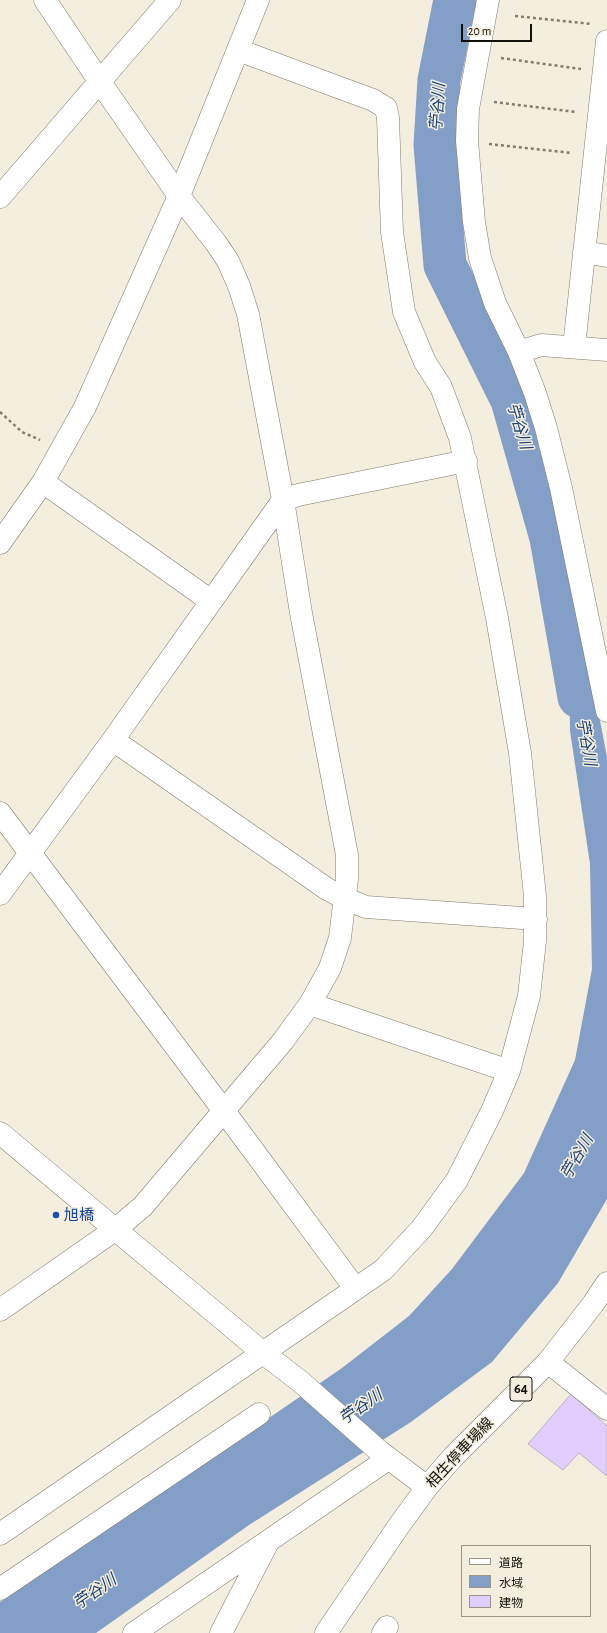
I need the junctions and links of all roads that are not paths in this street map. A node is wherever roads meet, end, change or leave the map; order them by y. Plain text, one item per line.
1 (45, 0) edge
2 (170, 0) edge
3 (258, 0) edge
4 (488, 0) edge
5 (603, 33) edge
6 (238, 50) junction
7 (100, 82) junction
8 (179, 196) junction
9 (0, 197) edge
10 (584, 252) junction
11 (607, 256) edge
12 (574, 347) junction
13 (607, 350) edge
14 (519, 352) junction
15 (466, 461) junction
16 (43, 482) junction
17 (283, 500) junction
18 (0, 543) edge
19 (211, 601) junction
20 (607, 711) edge
21 (113, 740) junction
22 (0, 813) edge
23 (30, 852) junction
24 (0, 894) edge
25 (346, 899) junction
26 (536, 919) junction
27 (310, 1004) junction
28 (509, 1071) junction
29 (224, 1111) junction
30 (0, 1133) edge
31 (116, 1229) junction
32 (607, 1283) edge
33 (355, 1288) junction
34 (0, 1310) edge
35 (262, 1352) junction
36 (548, 1362) junction
37 (607, 1409) edge
38 (259, 1414) dead end
39 (384, 1455) junction
40 (427, 1487) junction
41 (0, 1534) edge
42 (270, 1539) junction
43 (0, 1589) edge
44 (134, 1633) edge
45 (221, 1633) edge
46 (326, 1633) edge

1 - 7 street
2 - 7 street
3 - 6 street
4 - 14 street
5 - 10 street
6 - 8 street
6 - 15 street
7 - 8 street
7 - 9 street
8 - 16 street
8 - 17 street
10 - 11 street
10 - 12 street
12 - 13 street
12 - 14 street
14 - 20 street
15 - 17 street
15 - 26 street
16 - 18 street
16 - 19 street
17 - 19 street
17 - 25 street
19 - 21 street
21 - 23 street
21 - 25 street
22 - 23 street
23 - 24 street
23 - 29 street
25 - 26 street
25 - 27 street
26 - 28 street
27 - 28 street
27 - 29 street
28 - 33 street
29 - 31 street
29 - 33 street
30 - 31 street
31 - 34 street
31 - 35 street
32 - 36 street, 相生停車場線 / 64
33 - 35 street
35 - 39 street
35 - 41 street
36 - 37 street
36 - 40 street, 相生停車場線 / 64
38 - 43 street
39 - 40 street
39 - 42 street
40 - 46 street, 相生停車場線 / 64
42 - 44 street
42 - 45 street

